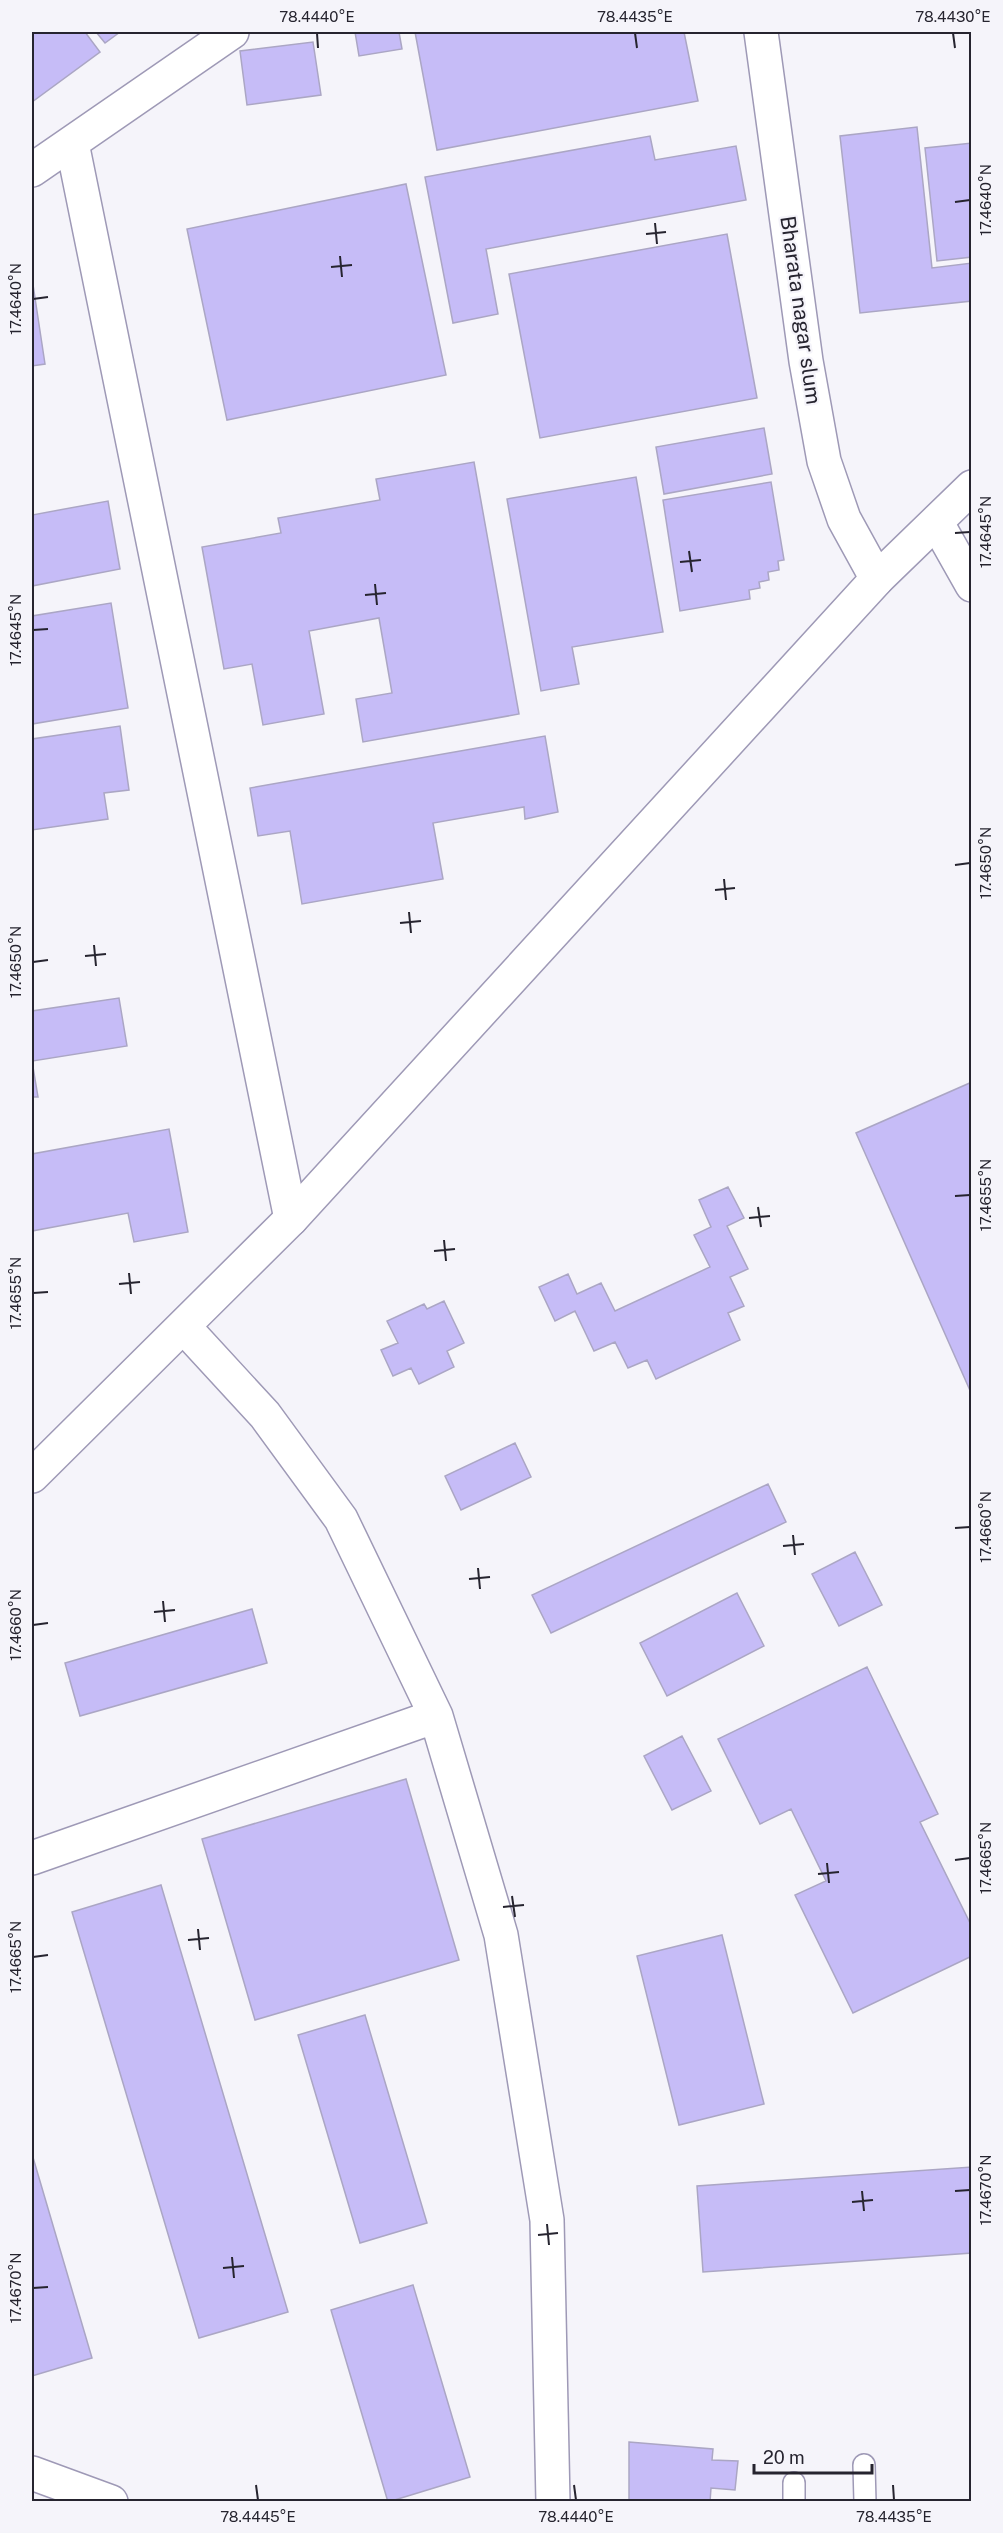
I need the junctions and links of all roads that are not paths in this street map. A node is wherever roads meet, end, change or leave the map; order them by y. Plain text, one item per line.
1 (232, 32) edge
2 (760, 32) edge
3 (72, 143) junction
4 (32, 170) edge
5 (972, 487) edge
6 (937, 523) junction
7 (877, 579) junction
8 (972, 585) edge
9 (291, 1219) junction
10 (183, 1327) junction
11 (32, 1476) edge
12 (436, 1716) junction
13 (32, 1857) edge
14 (864, 2465) dead end
15 (32, 2473) edge
16 (109, 2501) edge
17 (553, 2502) edge
18 (865, 2502) edge

1 - 3 street
2 - 7 street, Bharata nagar slum
3 - 4 street
3 - 9 street
5 - 6 street
6 - 7 street
6 - 8 street
7 - 9 street
9 - 10 street
10 - 11 street
10 - 12 street
12 - 13 street
12 - 17 street
14 - 18 lane
15 - 16 street

